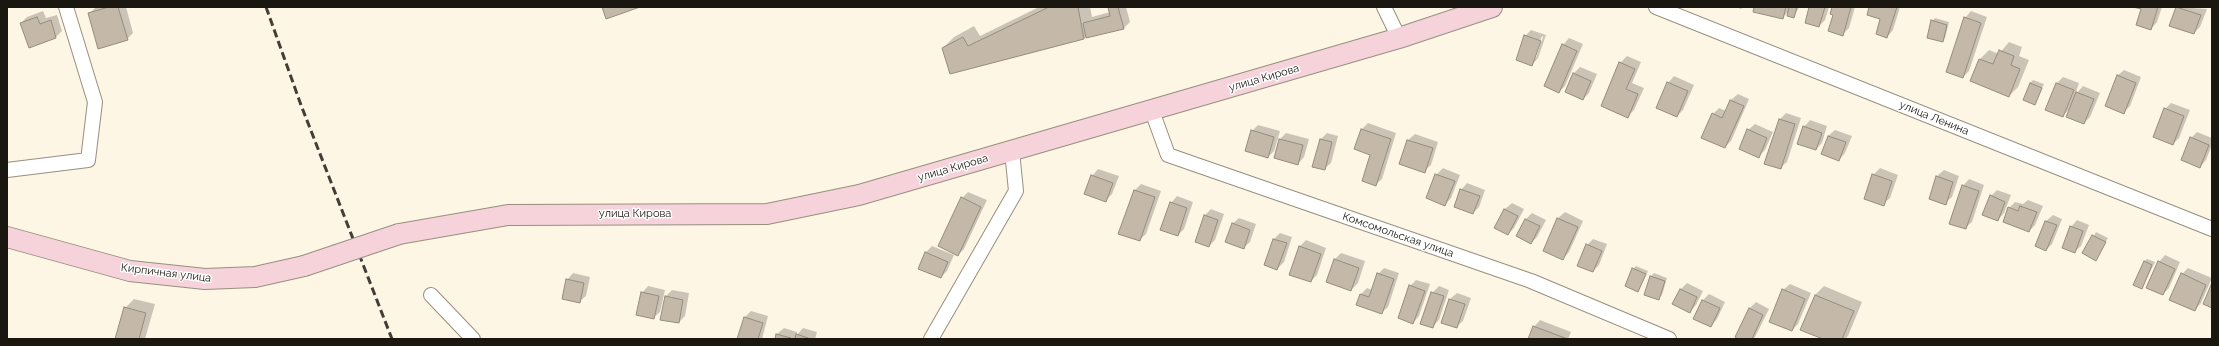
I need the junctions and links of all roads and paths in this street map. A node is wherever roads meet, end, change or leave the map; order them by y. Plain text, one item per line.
1 (66, 7) edge
2 (1384, 7) edge
3 (1492, 7) edge
4 (1656, 7) edge
5 (1399, 38) junction
6 (1152, 111) junction
7 (1012, 151) junction
8 (7, 170) edge
9 (2212, 229) edge
10 (7, 237) edge
11 (304, 266) joint
12 (431, 295) dead end
13 (473, 339) edge
14 (931, 339) edge
15 (1669, 339) edge

1 - 8 street
2 - 5 street
3 - 5 main road, улица Кирова
4 - 9 street, улица Ленина
5 - 6 main road, улица Кирова
6 - 7 main road, улица Кирова
6 - 15 street, Комсомольская улица
7 - 11 main road, улица Кирова, bridge
7 - 14 street
10 - 11 main road, Кирпичная улица
12 - 13 street

